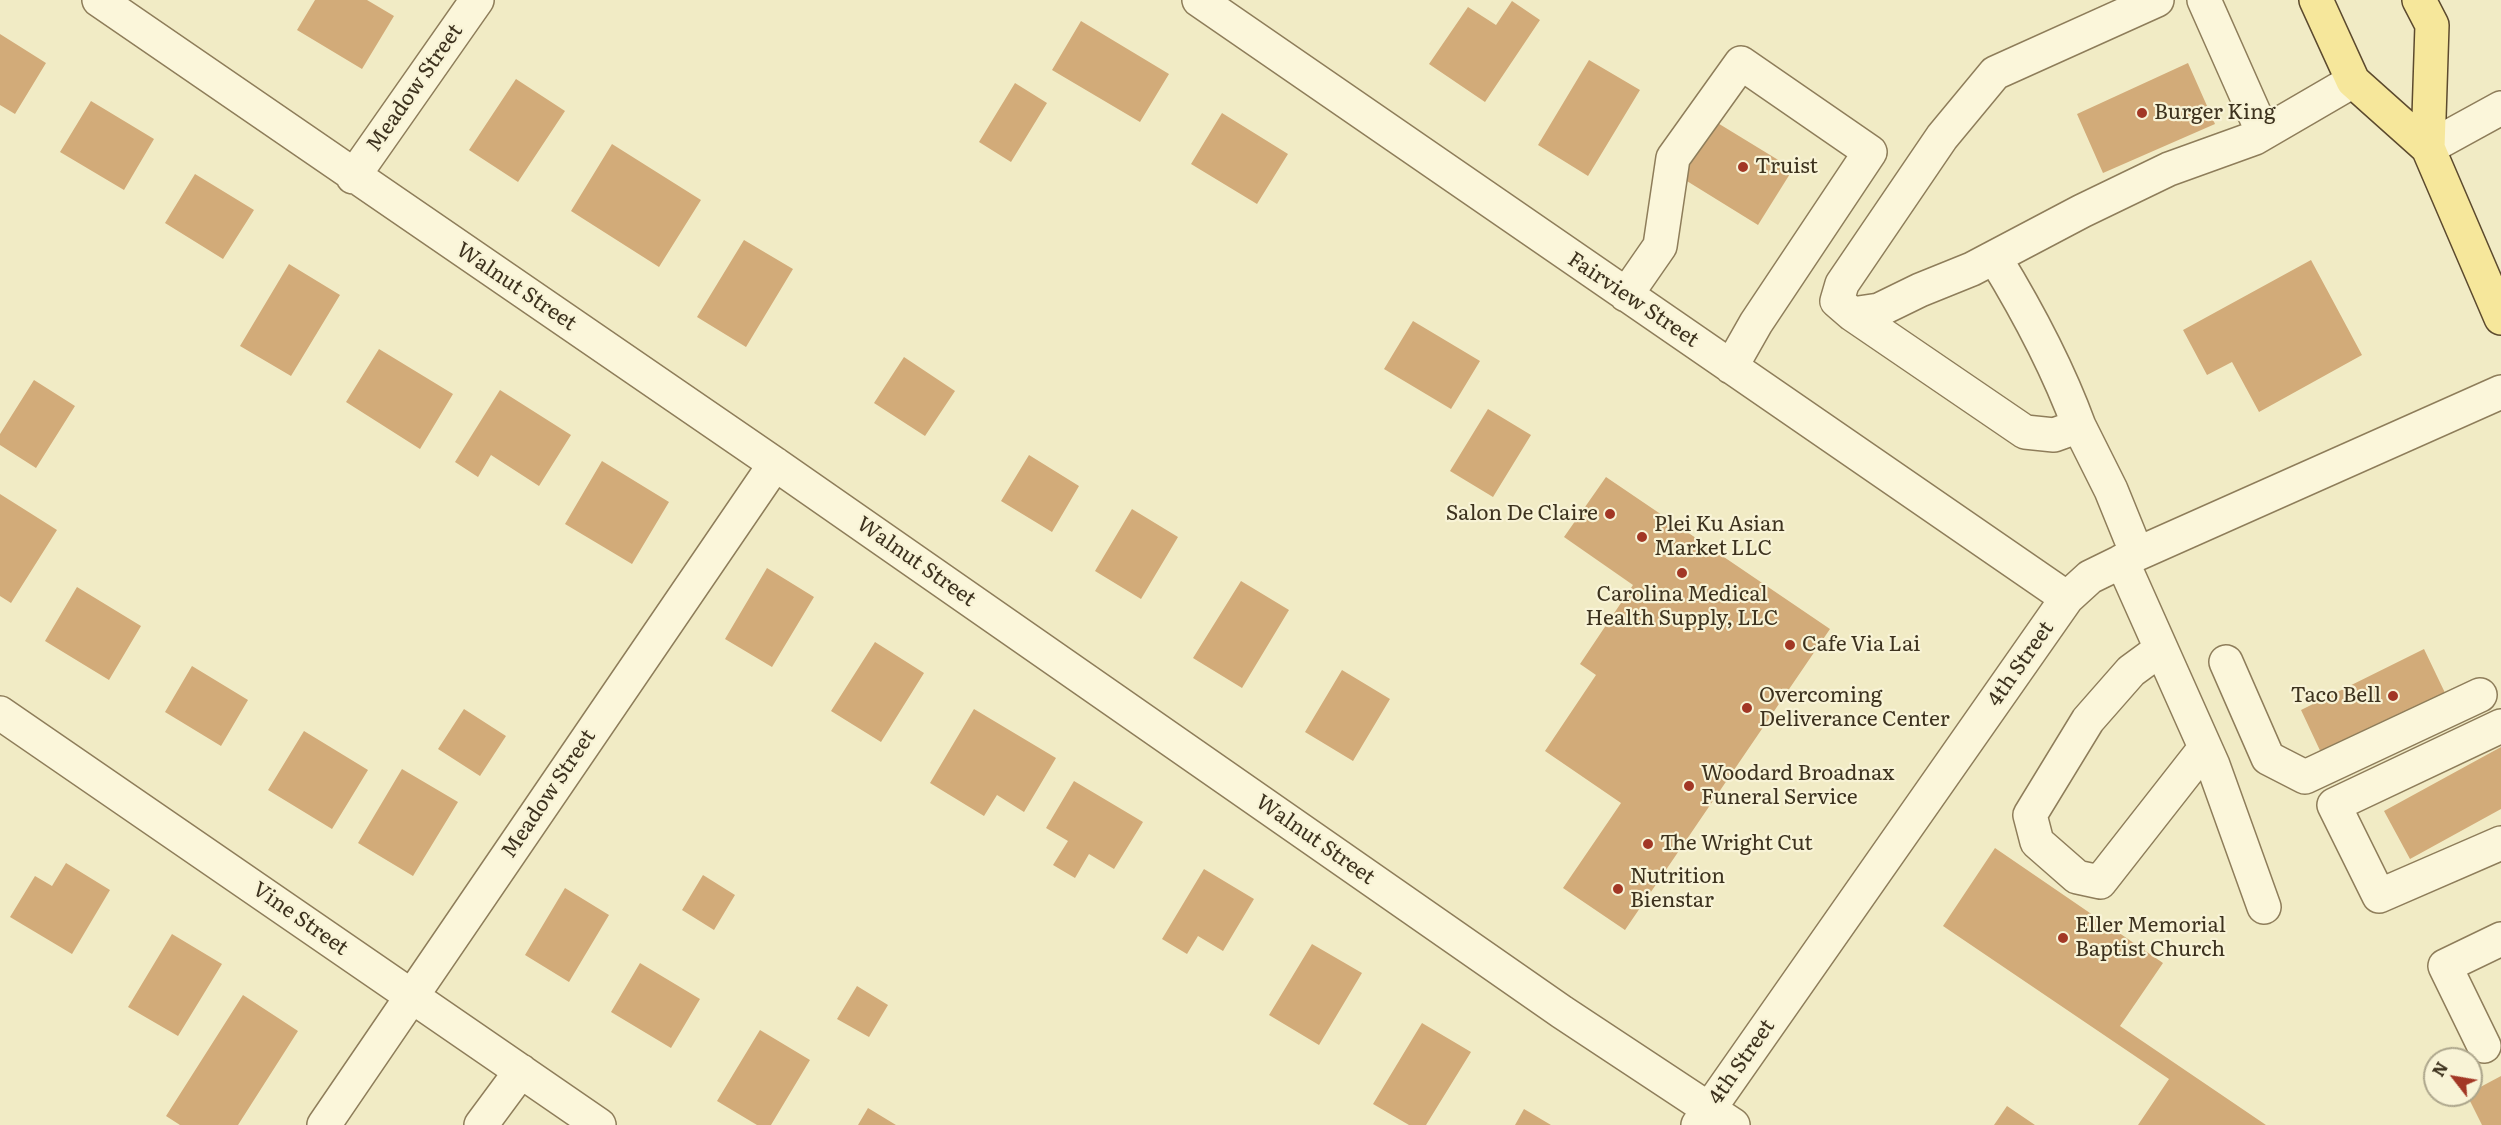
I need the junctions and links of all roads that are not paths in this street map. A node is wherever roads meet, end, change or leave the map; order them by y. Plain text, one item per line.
1 (99, 0) edge
2 (477, 0) edge
3 (1199, 0) edge
4 (2157, 0) edge
5 (2204, 0) edge
6 (2316, 0) edge
7 (2420, 0) edge
8 (2353, 81) junction
9 (2501, 108) edge
10 (2263, 133) junction
11 (2428, 147) junction
12 (353, 177) junction
13 (1995, 258) junction
14 (1626, 296) junction
15 (1852, 314) junction
16 (2501, 318) edge
17 (1731, 367) junction
18 (2501, 392) edge
19 (2079, 426) junction
20 (775, 464) junction
21 (2130, 557) junction
22 (2067, 598) junction
23 (2161, 649) junction
24 (2226, 662) dead end
25 (2480, 695) dead end
26 (0, 713) edge
27 (2501, 726) edge
28 (2205, 748) junction
29 (2501, 843) edge
30 (2264, 907) dead end
31 (2501, 939) edge
32 (411, 995) junction
33 (2484, 1046) dead end
34 (521, 1071) junction
35 (1713, 1120) edge
36 (324, 1125) edge
37 (481, 1125) edge
38 (599, 1125) edge

1 - 12 street, Walnut Street
2 - 12 street, Meadow Street
3 - 14 street, Fairview Street
4 - 15 street
5 - 10 street
6 - 8 main road
7 - 11 main road
8 - 10 street
8 - 11 main road
9 - 11 street
10 - 13 street
11 - 16 main road
12 - 20 street, Walnut Street
13 - 15 street
13 - 19 street
14 - 17 street, Fairview Street
14 - 17 street
15 - 19 street
17 - 22 street, Fairview Street
18 - 21 street, 4th Street
19 - 21 street
20 - 32 street, Meadow Street
20 - 35 street, Walnut Street
21 - 22 street, 4th Street
21 - 23 street
22 - 35 street, 4th Street
23 - 28 street
23 - 28 street
24 - 25 street
26 - 32 street, Vine Street
27 - 29 street
28 - 30 street
31 - 33 street
32 - 34 street, Vine Street
32 - 36 street, Meadow Street
34 - 37 street
34 - 38 street, Vine Street

